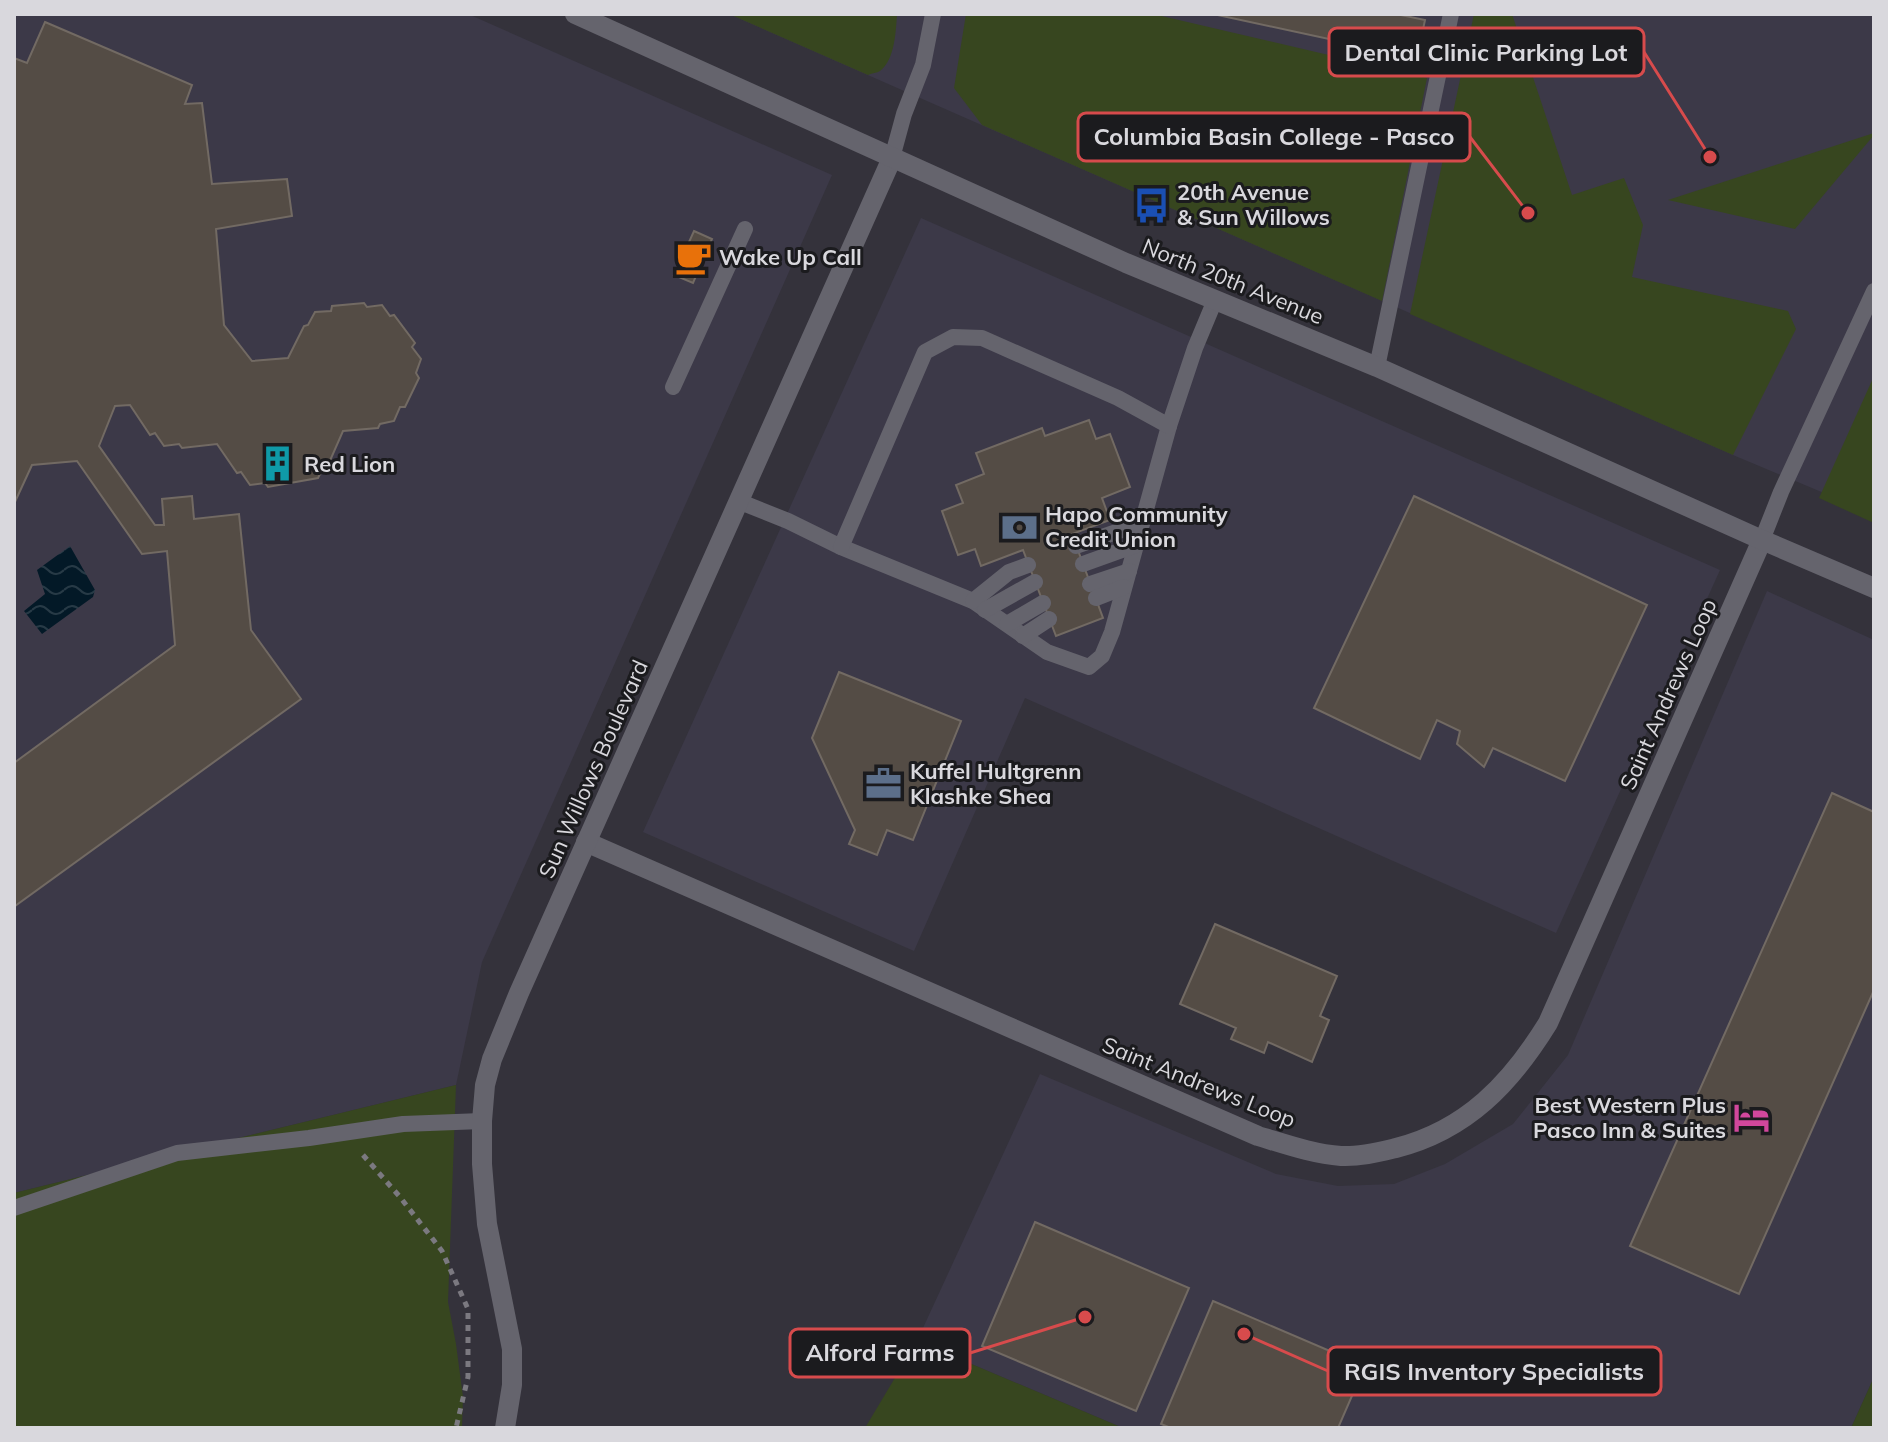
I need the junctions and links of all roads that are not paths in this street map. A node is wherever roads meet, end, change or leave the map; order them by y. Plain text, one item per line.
1 (575, 14) edge
2 (924, 14) edge
3 (933, 14) edge
4 (1451, 14) edge
5 (923, 65) junction
6 (892, 158) junction
7 (745, 229) dead end
8 (1874, 291) edge
9 (1215, 300) junction
10 (1377, 367) junction
11 (673, 387) dead end
12 (1169, 426) junction
13 (738, 501) junction
14 (1142, 523) junction
15 (1762, 540) junction
16 (1136, 545) junction
17 (1076, 546) dead end
18 (841, 547) junction
19 (1083, 564) dead end
20 (1028, 565) dead end
21 (1127, 579) junction
22 (1035, 582) dead end
23 (1874, 588) edge
24 (1093, 591) dead end
25 (979, 605) junction
26 (1007, 624) junction
27 (1023, 636) junction
28 (586, 842) junction
29 (482, 1121) junction
30 (14, 1208) edge
31 (505, 1428) edge

1 - 6 street, North 20th Avenue
2 - 5 lane
3 - 5 lane
4 - 10 lane
5 - 6 lane
6 - 9 street, North 20th Avenue
6 - 13 street, Sun Willows Boulevard
7 - 11 lane
8 - 15 lane
9 - 10 street, North 20th Avenue
9 - 12 lane
10 - 15 street, North 20th Avenue
12 - 14 lane
12 - 18 lane
13 - 18 lane
13 - 28 street, Sun Willows Boulevard
14 - 16 lane
14 - 17 lane
15 - 23 street, North 20th Avenue
15 - 28 street, Saint Andrews Loop
16 - 19 lane
16 - 21 lane
18 - 25 lane
20 - 25 lane
21 - 24 lane
21 - 27 lane
22 - 25 lane
25 - 26 lane
26 - 27 lane
26 - 27 lane
28 - 29 street, Sun Willows Boulevard
29 - 30 lane
29 - 31 street, Sun Willows Boulevard

